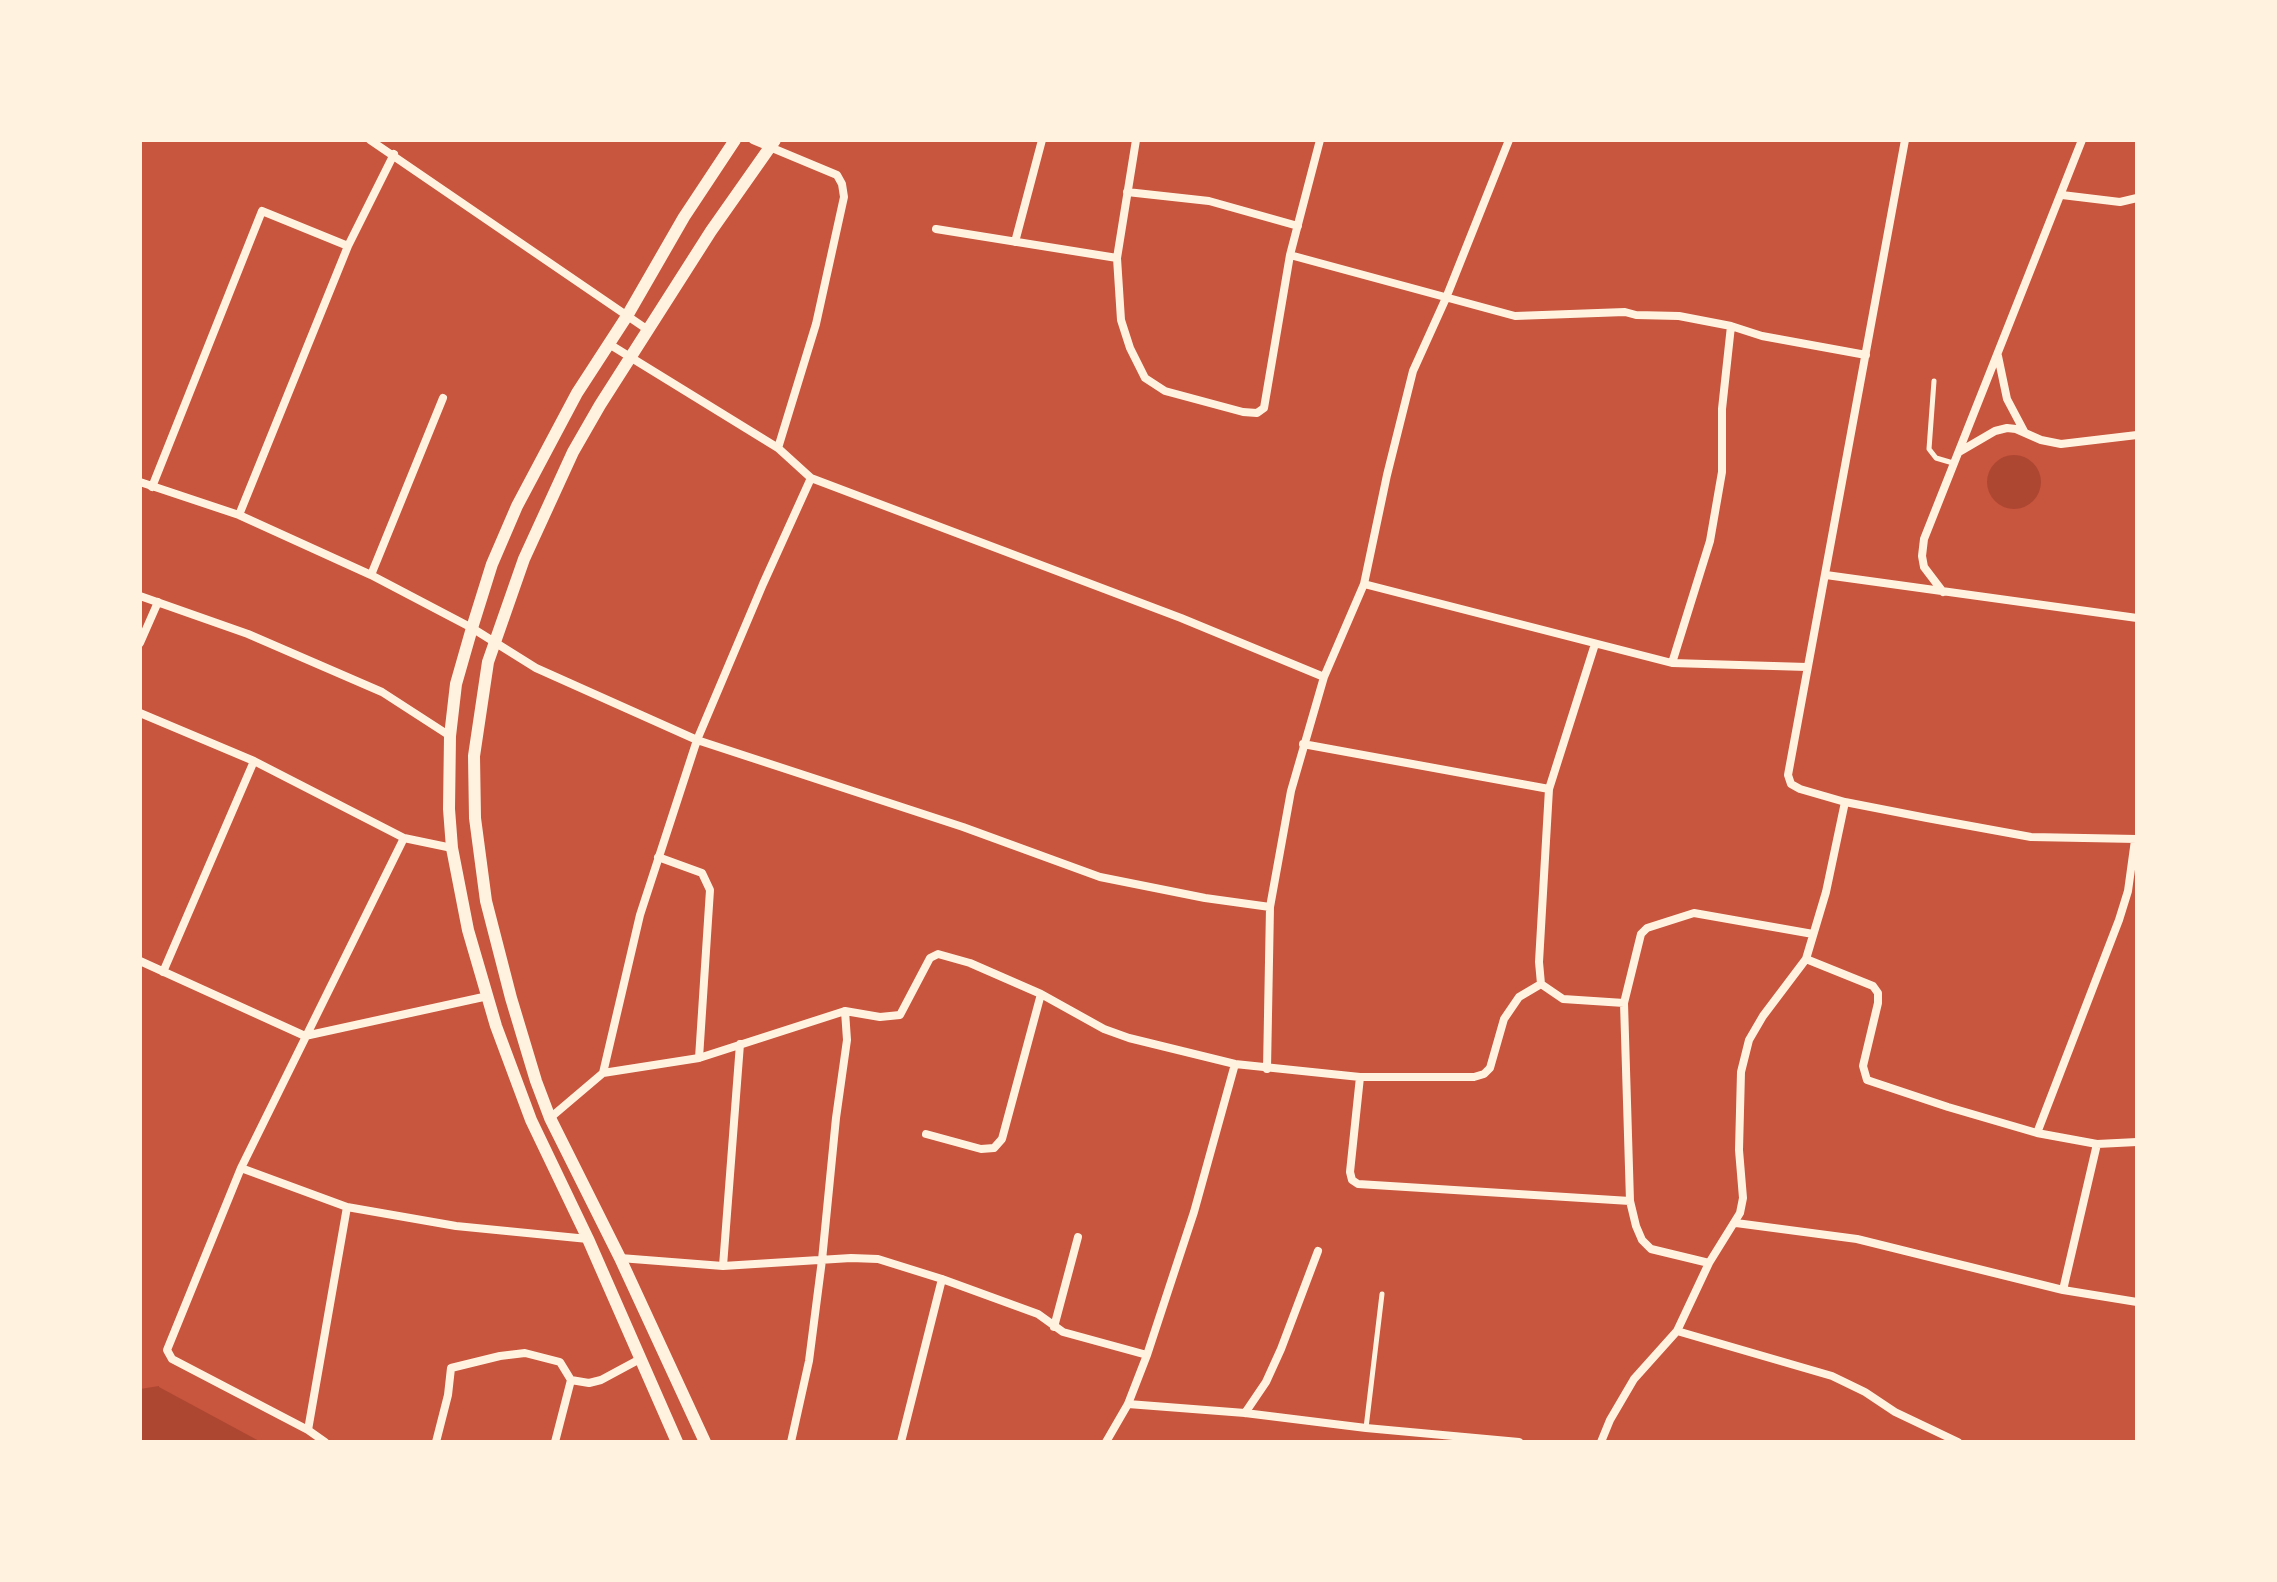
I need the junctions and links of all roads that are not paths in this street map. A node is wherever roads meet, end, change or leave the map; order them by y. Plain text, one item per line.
1 (370, 140) edge
2 (735, 140) edge
3 (753, 140) edge
4 (1042, 140) edge
5 (1136, 140) edge
6 (1320, 140) edge
7 (1509, 140) edge
8 (1905, 140) edge
9 (2082, 140) edge
10 (771, 144) edge
11 (394, 154) junction
12 (1127, 192) junction
13 (2062, 195) junction
14 (2137, 198) edge
15 (1298, 226) junction
16 (936, 229) dead end
17 (1015, 242) junction
18 (348, 246) junction
19 (1290, 255) junction
20 (1117, 258) junction
21 (1446, 298) junction
22 (627, 316) junction
23 (1731, 326) junction
24 (648, 330) junction
25 (609, 344) junction
26 (1866, 355) junction
27 (1997, 355) junction
28 (631, 357) junction
29 (1934, 381) dead end
30 (443, 398) dead end
31 (2025, 433) junction
32 (2137, 435) edge
33 (778, 448) junction
34 (1958, 452) junction
35 (1953, 463) junction
36 (811, 478) junction
37 (140, 482) edge
38 (152, 487) junction
39 (239, 515) junction
40 (371, 575) junction
41 (1826, 575) junction
42 (1364, 584) junction
43 (1943, 592) junction
44 (140, 596) edge
45 (158, 602) junction
46 (2137, 618) edge
47 (472, 628) junction
48 (140, 643) edge
49 (495, 643) junction
50 (1595, 644) junction
51 (1672, 663) junction
52 (1807, 667) junction
53 (1324, 677) junction
54 (140, 713) edge
55 (450, 736) junction
56 (697, 740) junction
57 (1303, 744) junction
58 (254, 761) junction
59 (1549, 789) junction
60 (1845, 802) junction
61 (404, 838) junction
62 (2136, 840) edge
63 (452, 848) junction
64 (658, 857) junction
65 (1270, 907) junction
66 (1813, 934) junction
67 (1806, 959) junction
68 (140, 961) edge
69 (163, 972) junction
70 (1541, 984) junction
71 (1041, 994) junction
72 (488, 996) junction
73 (1624, 1003) junction
74 (845, 1011) junction
75 (305, 1036) junction
76 (740, 1044) junction
77 (699, 1058) junction
78 (1235, 1064) junction
79 (1267, 1069) junction
80 (603, 1073) junction
81 (1360, 1077) junction
82 (550, 1118) junction
83 (2037, 1133) junction
84 (926, 1134) dead end
85 (2137, 1142) edge
86 (2097, 1144) junction
87 (241, 1168) junction
88 (1630, 1201) junction
89 (347, 1207) junction
90 (1736, 1223) junction
91 (1078, 1237) dead end
92 (588, 1239) junction
93 (1318, 1251) dead end
94 (620, 1258) junction
95 (822, 1260) junction
96 (1709, 1263) junction
97 (723, 1266) junction
98 (942, 1279) junction
99 (2063, 1290) junction
100 (1382, 1294) dead end
101 (2137, 1302) edge
102 (1054, 1327) junction
103 (1677, 1331) junction
104 (1147, 1355) junction
105 (640, 1359) junction
106 (571, 1380) junction
107 (1128, 1404) junction
108 (1245, 1413) junction
109 (1366, 1428) junction
110 (308, 1430) junction
111 (325, 1442) edge
112 (436, 1442) edge
113 (555, 1442) edge
114 (677, 1442) edge
115 (705, 1442) edge
116 (791, 1442) edge
117 (901, 1442) edge
118 (1106, 1442) edge
119 (1519, 1442) edge
120 (1601, 1442) edge
121 (1958, 1442) edge

1 - 11 street
2 - 22 street
3 - 10 street
4 - 17 street
5 - 12 street
6 - 15 street
7 - 21 street
8 - 26 street
9 - 13 street
10 - 24 street
10 - 33 street
11 - 18 street
11 - 22 street
12 - 15 street
12 - 20 street
13 - 14 street
13 - 27 street
15 - 19 street
16 - 17 street
17 - 20 street
18 - 38 street
18 - 39 street
19 - 20 street
19 - 21 street
21 - 23 street
21 - 42 street
22 - 24 street
22 - 25 street
23 - 26 street
23 - 51 street
24 - 28 street
25 - 28 street
25 - 47 street
26 - 41 street
27 - 31 street
27 - 34 street
28 - 33 street
28 - 49 street
29 - 35 lane
30 - 40 street
31 - 32 street
31 - 34 street
33 - 36 street
34 - 35 street
35 - 43 street
36 - 53 street
36 - 56 street
37 - 38 street
38 - 39 street
39 - 40 street
40 - 47 street
41 - 43 street
41 - 52 street
42 - 50 street
42 - 53 street
43 - 46 street
44 - 45 street
45 - 48 street
45 - 55 street
47 - 49 street
47 - 55 street
49 - 56 street
49 - 82 street
50 - 51 street
50 - 59 street
51 - 52 street
52 - 60 street
53 - 57 street
54 - 58 street
55 - 63 street
56 - 64 street
56 - 65 street
57 - 59 street
57 - 65 street
58 - 61 street
58 - 69 street
59 - 70 street
60 - 62 street
60 - 66 street
61 - 63 street
61 - 75 street
62 - 83 street
63 - 72 street
64 - 77 street
64 - 80 street
65 - 79 street
66 - 67 street
66 - 73 street
67 - 83 street
67 - 90 street
68 - 69 street
69 - 75 street
70 - 73 street
70 - 81 street
71 - 74 street
71 - 78 street
71 - 84 street
72 - 75 street
72 - 92 street
73 - 88 street
74 - 76 street
74 - 95 street
75 - 87 street
76 - 77 street
76 - 97 street
77 - 80 street
78 - 79 street
78 - 104 street
79 - 81 street
80 - 82 street
81 - 88 street
82 - 94 street
83 - 86 street
85 - 86 street
86 - 99 street
87 - 89 street
87 - 110 street
88 - 96 street
89 - 92 street
89 - 110 street
90 - 96 street
90 - 99 street
91 - 102 street
92 - 105 street
93 - 108 street
94 - 97 street
94 - 115 street
95 - 97 street
95 - 98 street
95 - 116 street
96 - 103 street
98 - 102 street
98 - 117 street
99 - 101 street
100 - 109 lane
102 - 104 street
103 - 120 street
103 - 121 street
104 - 107 street
105 - 106 street
105 - 114 street
106 - 112 street
106 - 113 street
107 - 108 street
107 - 118 street
108 - 109 street
109 - 119 street
110 - 111 street

